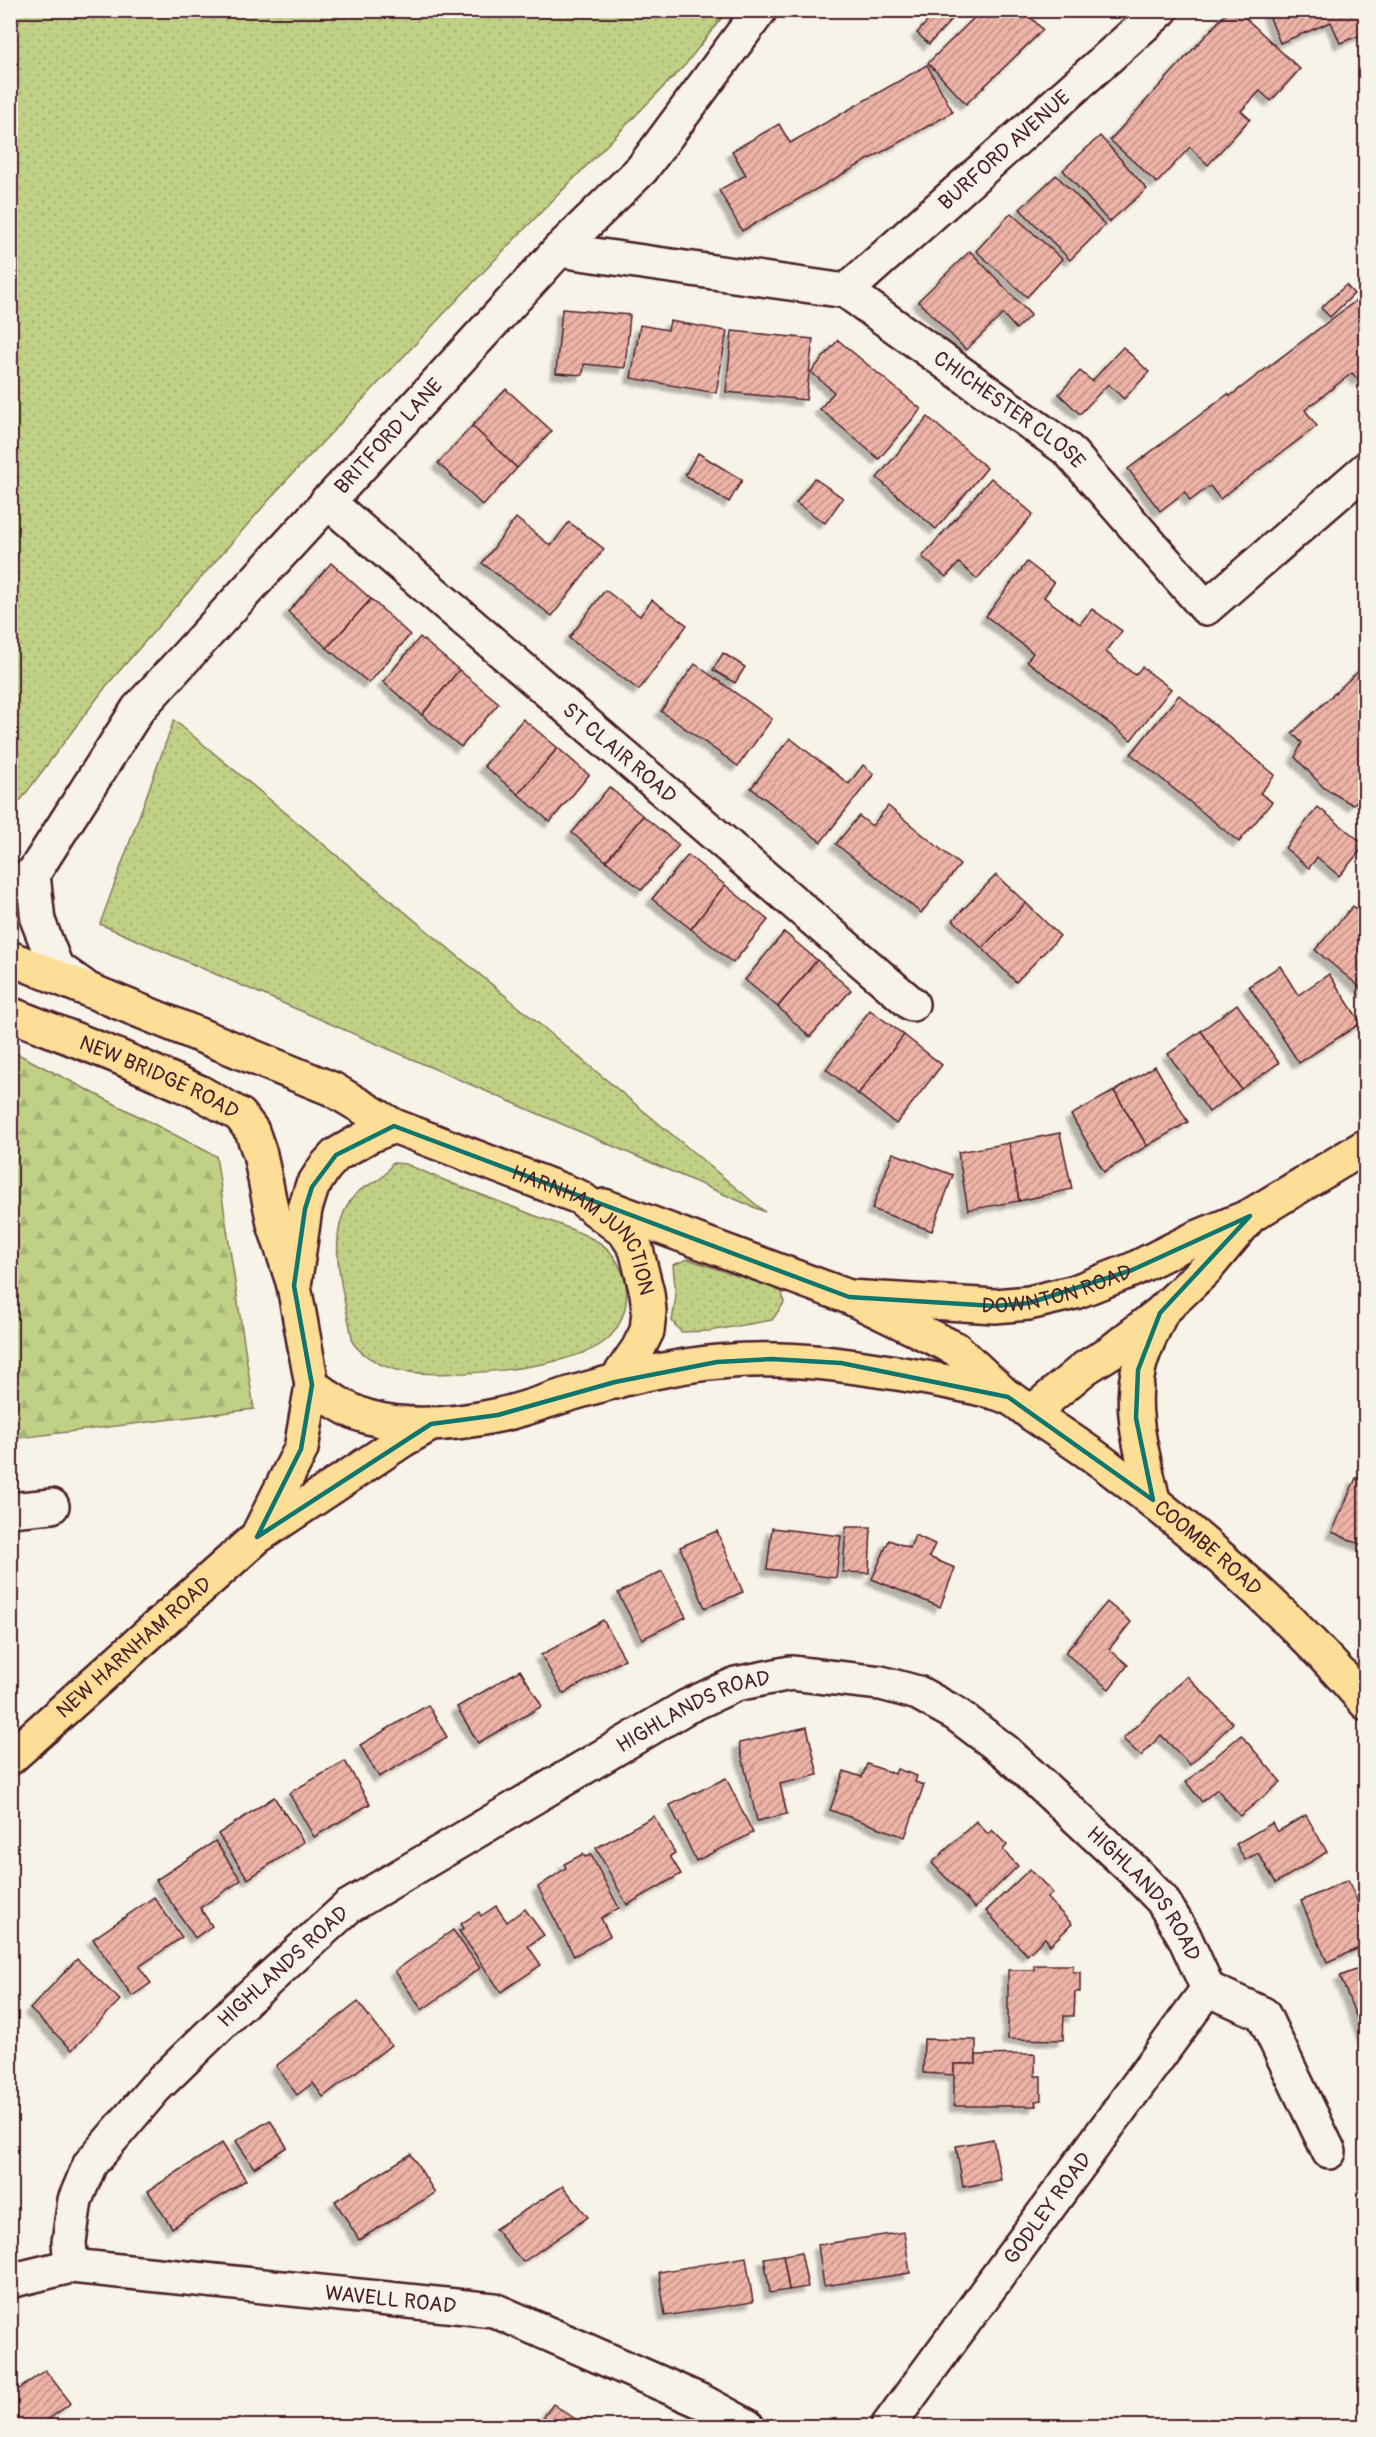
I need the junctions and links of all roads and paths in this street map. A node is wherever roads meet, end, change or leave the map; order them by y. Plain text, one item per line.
1 (760, 10) edge
2 (1161, 10) edge
3 (559, 249) junction
4 (846, 291) junction
5 (1365, 470) edge
6 (327, 501) junction
7 (22, 880) edge
8 (10, 958) edge
9 (83, 987) junction
10 (912, 1004) dead end
11 (10, 1014) edge
12 (394, 1126) junction
13 (1365, 1146) edge
14 (579, 1197) junction
15 (1250, 1216) junction
16 (294, 1286) junction
17 (849, 1297) junction
18 (1160, 1313) junction
19 (615, 1382) junction
20 (312, 1385) junction
21 (1020, 1405) junction
22 (431, 1424) junction
23 (1153, 1500) junction
24 (52, 1506) dead end
25 (10, 1510) edge
26 (257, 1537) junction
27 (1365, 1703) edge
28 (10, 1758) edge
29 (1208, 1989) junction
30 (1329, 2151) dead end
31 (71, 2266) junction
32 (10, 2281) edge
33 (698, 2414) edge
34 (747, 2427) edge
35 (888, 2427) edge

1 - 3 street, BRITFORD LANE
2 - 4 street, BURFORD AVENUE
3 - 4 street, CHICHESTER CLOSE
3 - 6 street, BRITFORD LANE
4 - 5 street, CHICHESTER CLOSE
6 - 7 street, BRITFORD LANE
6 - 10 street, ST CLAIR ROAD
7 - 9 street, BRITFORD LANE
8 - 9 main road
9 - 12 main road
11 - 16 main road, NEW BRIDGE ROAD
12 - 14 main road, HARNHAM JUNCTION
12 - 16 main road
13 - 15 main road, DOWNTON ROAD
14 - 17 main road, DOWNTON ROAD
14 - 19 main road, HARNHAM JUNCTION
15 - 17 main road, DOWNTON ROAD
15 - 18 main road, DOWNTON ROAD
16 - 20 main road
17 - 21 main road, DOWNTON ROAD
18 - 21 main road, DOWNTON ROAD
18 - 23 main road
19 - 21 main road
19 - 22 main road
20 - 22 main road
20 - 26 main road
21 - 23 main road, COOMBE ROAD
22 - 26 main road
23 - 27 main road, COOMBE ROAD
24 - 25 street
26 - 28 main road, NEW HARNHAM ROAD
29 - 30 street, HIGHLANDS ROAD
29 - 31 street, HIGHLANDS ROAD
29 - 35 street, GODLEY ROAD
31 - 32 street, WAVELL ROAD
31 - 33 street, WAVELL ROAD
33 - 34 street, WAVELL ROAD

